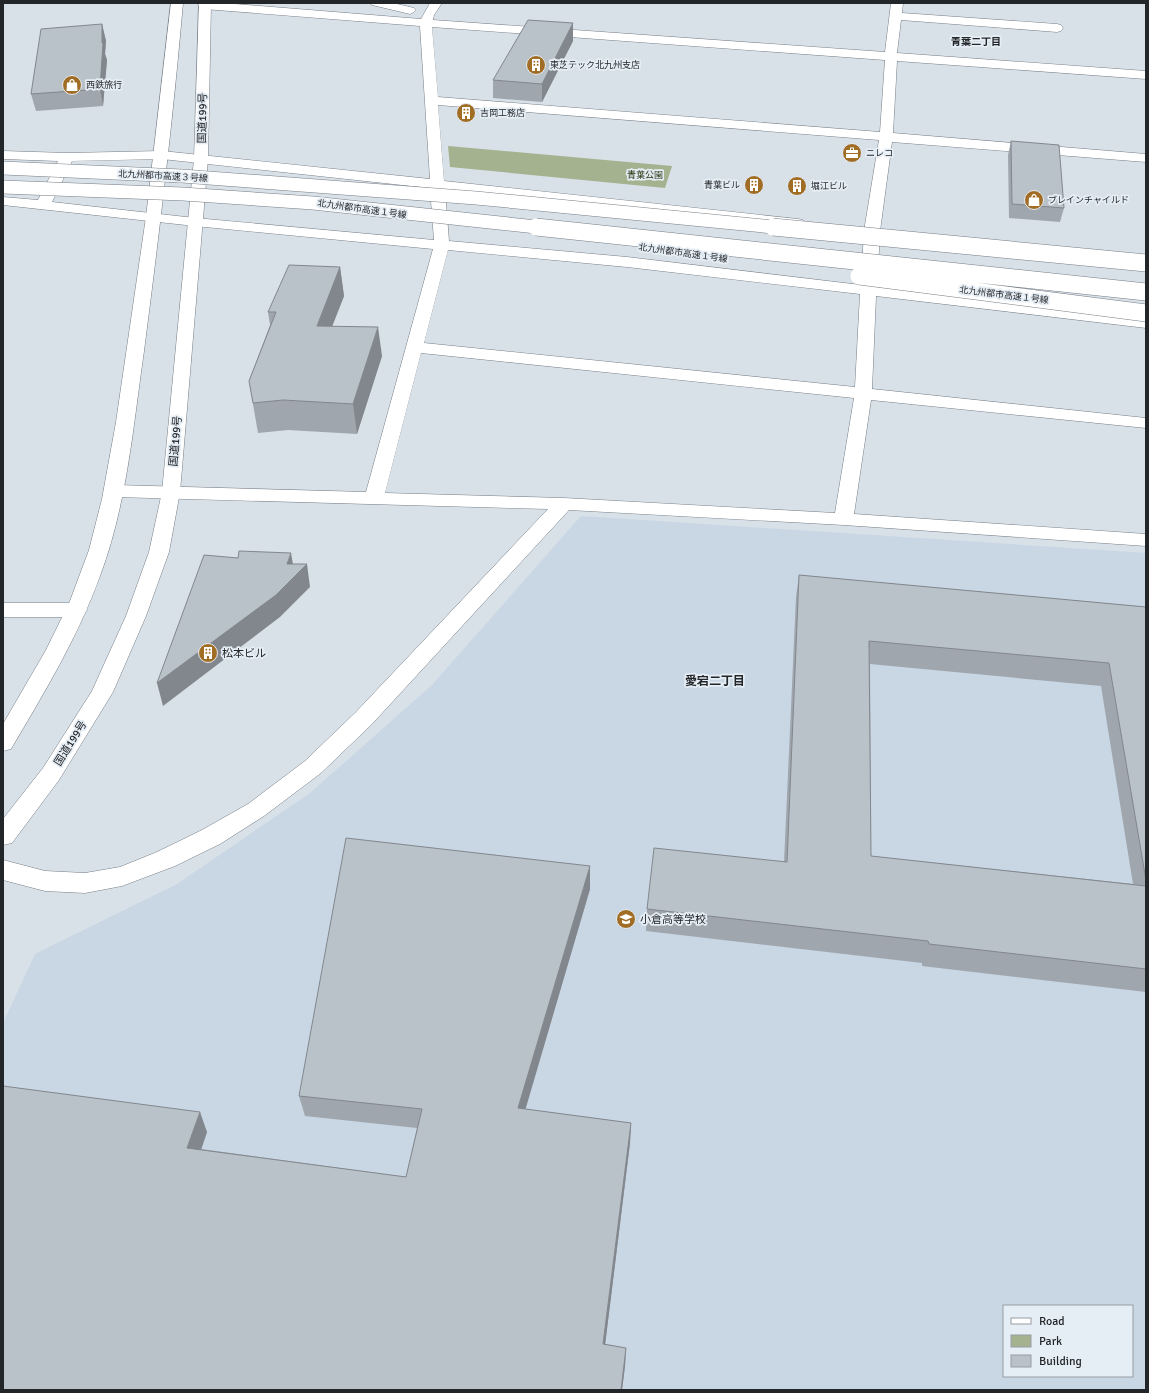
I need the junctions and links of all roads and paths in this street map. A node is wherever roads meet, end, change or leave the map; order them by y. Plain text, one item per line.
1 (177, 3) edge
2 (376, 3) edge
3 (436, 3) edge
4 (205, 4) edge
5 (897, 9) edge
6 (427, 19) junction
7 (1057, 28) dead end
8 (891, 56) junction
9 (1146, 75) edge
10 (431, 100) junction
11 (886, 137) junction
12 (3, 155) edge
13 (162, 155) junction
14 (67, 157) junction
15 (1146, 158) edge
16 (201, 159) junction
17 (3, 168) edge
18 (437, 184) junction
19 (323, 186) junction
20 (3, 187) edge
21 (3, 200) edge
22 (313, 203) junction
23 (43, 205) junction
24 (154, 216) junction
25 (195, 222) junction
26 (872, 231) junction
27 (442, 243) junction
28 (1146, 262) edge
29 (1146, 285) edge
30 (869, 290) junction
31 (1146, 292) edge
32 (1146, 313) edge
33 (1146, 323) edge
34 (415, 347) junction
35 (863, 393) junction
36 (1146, 423) edge
37 (115, 492) junction
38 (171, 492) junction
39 (374, 497) junction
40 (564, 504) junction
41 (844, 520) junction
42 (1146, 540) edge
43 (3, 610) edge
44 (77, 610) junction
45 (3, 743) edge
46 (3, 836) edge
47 (3, 870) edge

1 - 13 main road
2 - 6 main road
3 - 6 main road
4 - 6 main road
4 - 16 main road, 国道199号
5 - 7 main road
5 - 8 main road
6 - 8 main road
6 - 10 main road
8 - 9 main road
8 - 11 main road
10 - 11 main road
10 - 18 main road
11 - 15 main road
11 - 26 main road
12 - 14 main road
13 - 14 main road
13 - 16 main road
13 - 24 main road
14 - 23 main road
16 - 18 main road
16 - 25 main road, 国道199号
17 - 19 main road, 北九州都市高速３号線, bridge
18 - 26 main road
18 - 27 main road
19 - 28 main road, 北九州都市高速１号線, bridge
19 - 29 main road, 北九州都市高速１号線, bridge
20 - 22 main road, 北九州都市高速３号線, bridge
21 - 23 main road
22 - 31 main road, 北九州都市高速１号線, bridge
22 - 32 main road, 北九州都市高速１号線, bridge
23 - 24 main road
24 - 25 main road
24 - 37 main road
25 - 27 main road
25 - 38 main road, 国道199号
26 - 28 main road
26 - 30 main road
27 - 30 main road
27 - 34 main road
30 - 33 main road
30 - 35 main road
34 - 35 main road
34 - 39 main road
35 - 36 main road
35 - 41 main road
37 - 38 main road
37 - 44 main road
38 - 39 main road
38 - 46 main road, 国道199号
39 - 40 main road
40 - 41 main road
40 - 47 main road
41 - 42 main road
43 - 44 main road
44 - 45 main road

